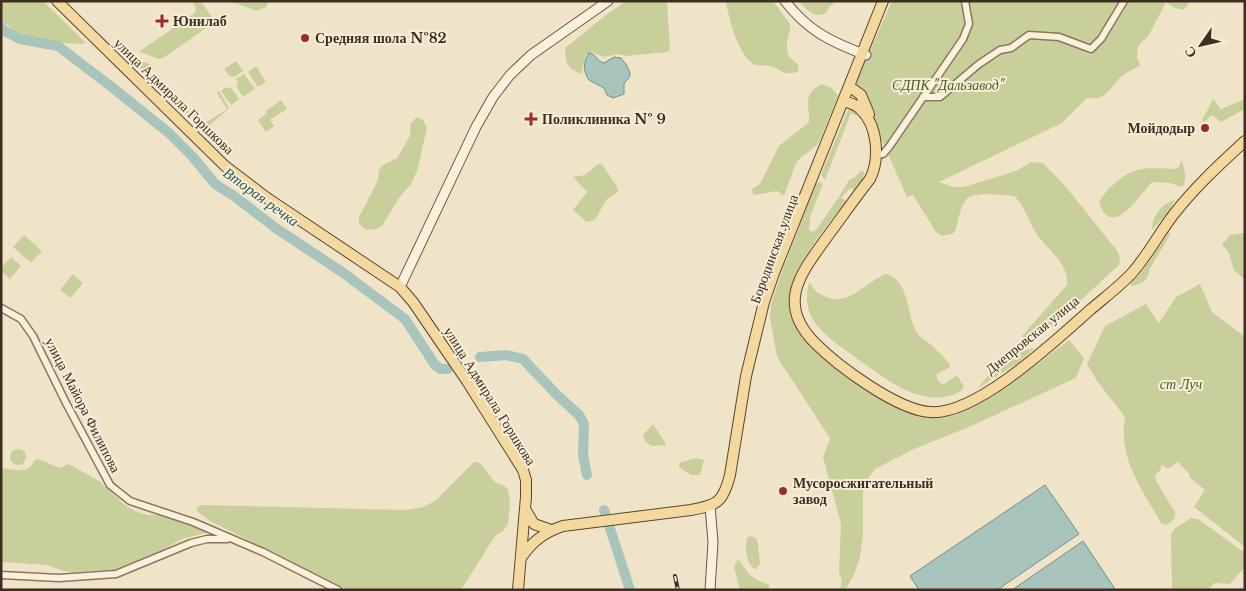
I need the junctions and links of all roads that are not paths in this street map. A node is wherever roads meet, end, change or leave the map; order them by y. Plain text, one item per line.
1 (57, 1) edge
2 (608, 1) edge
3 (785, 1) edge
4 (883, 1) edge
5 (887, 1) edge
6 (965, 1) edge
7 (1124, 1) edge
8 (864, 54) junction
9 (850, 87) junction
10 (923, 97) junction
11 (844, 101) junction
12 (1245, 139) edge
13 (878, 155) junction
14 (400, 287) junction
15 (1, 308) edge
16 (710, 508) junction
17 (525, 509) junction
18 (551, 530) junction
19 (231, 539) junction
20 (521, 558) junction
21 (1, 575) edge
22 (338, 590) edge
23 (518, 590) edge
24 (710, 590) edge

1 - 14 main road, улица Адмирала Горшкова
2 - 14 main road
3 - 8 main road
4 - 8 main road
5 - 8 main road
6 - 10 street
7 - 10 street
8 - 9 main road, Бородинская улица
9 - 11 main road, Бородинская улица
9 - 13 main road, Днепровская улица
10 - 13 street
11 - 13 main road, Днепровская улица
11 - 16 main road, Бородинская улица
12 - 13 main road, Днепровская улица
14 - 17 main road, улица Адмирала Горшкова
15 - 19 street, улица Майора Филипова
16 - 18 main road
16 - 24 main road
17 - 18 main road
17 - 20 main road, улица Адмирала Горшкова
18 - 20 main road
19 - 21 street
19 - 22 street, улица Майора Филипова
20 - 23 main road, улица Адмирала Горшкова

